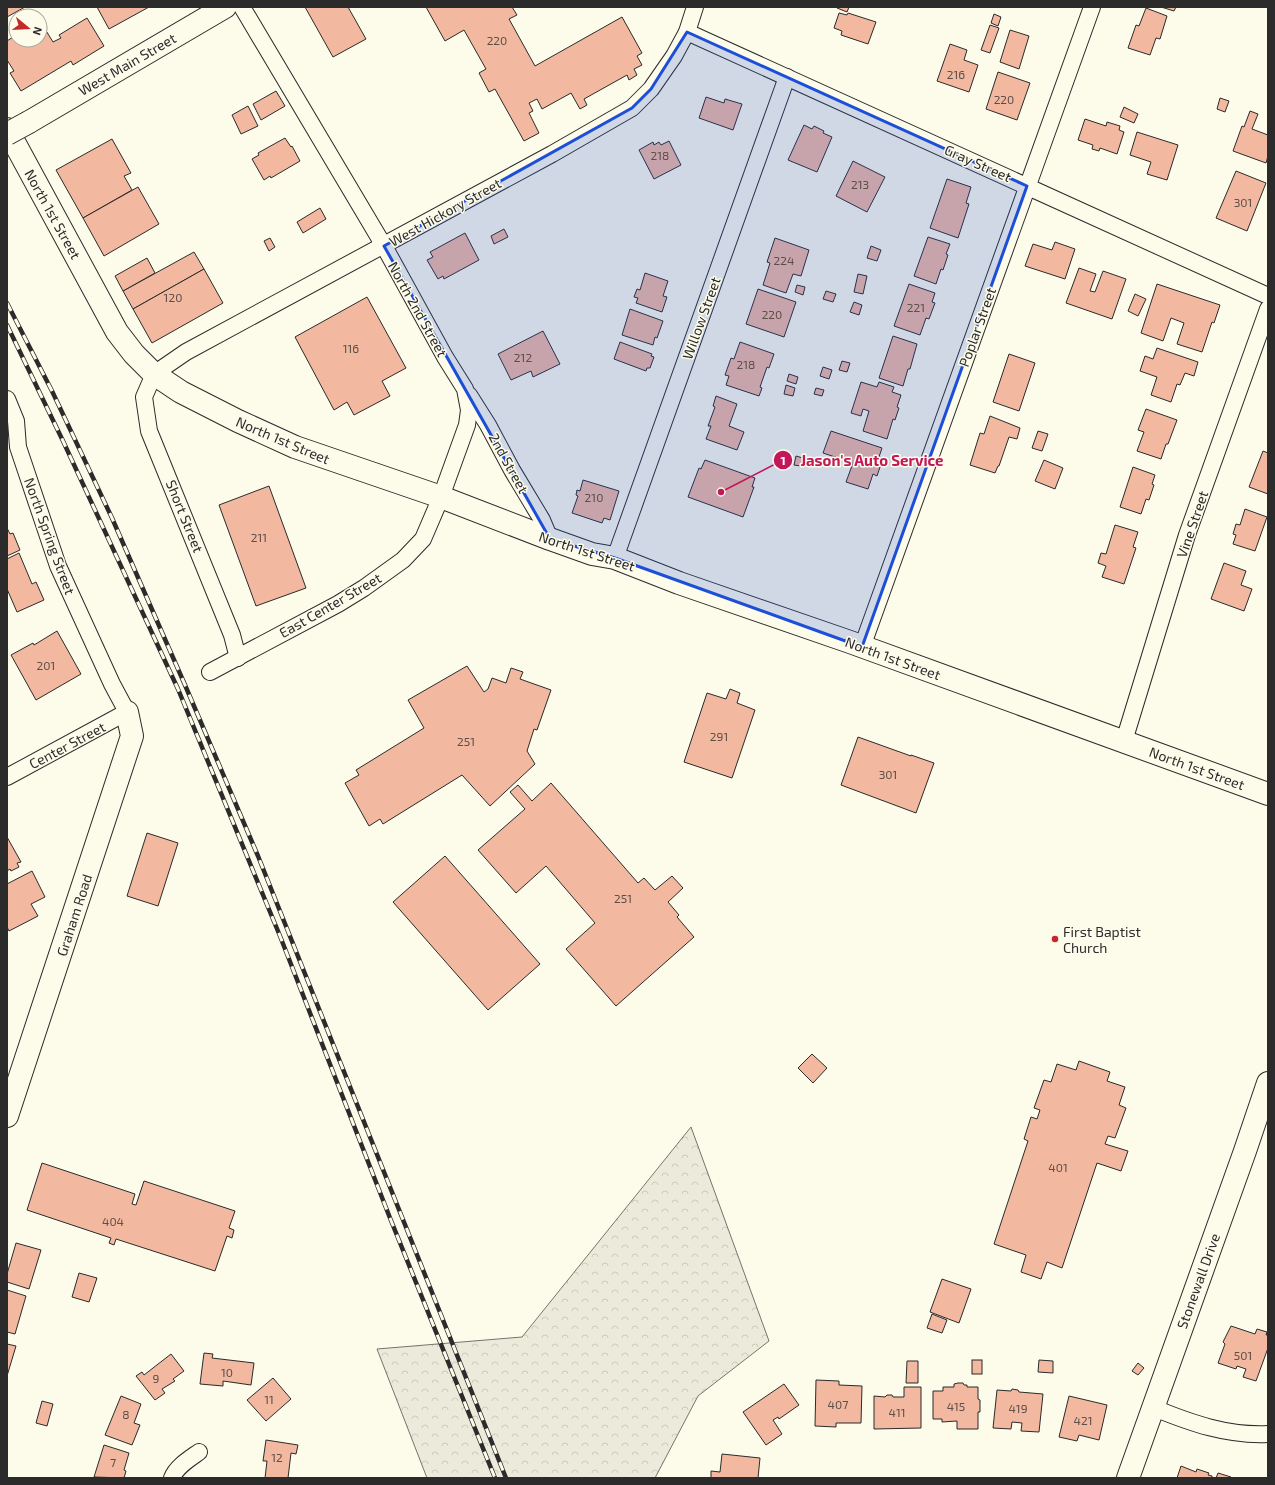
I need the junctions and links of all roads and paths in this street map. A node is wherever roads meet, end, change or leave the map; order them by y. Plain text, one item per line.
1 (225, 7) edge
2 (242, 7) edge
3 (695, 7) edge
4 (1092, 7) edge
5 (687, 32) junction
6 (787, 77) junction
7 (7, 129) edge
8 (7, 134) edge
9 (1027, 186) junction
10 (384, 246) junction
11 (1268, 296) edge
12 (1268, 309) edge
13 (154, 374) junction
14 (465, 389) junction
15 (7, 399) edge
16 (13, 450) edge
17 (441, 497) junction
18 (550, 539) junction
19 (615, 558) junction
20 (862, 647) junction
21 (238, 658) junction
22 (210, 672) dead end
23 (127, 712) junction
24 (1124, 741) junction
25 (7, 777) edge
26 (1268, 794) edge
27 (1268, 1083) edge
28 (7, 1116) edge
29 (1154, 1408) junction
30 (1268, 1434) edge
31 (199, 1452) dead end
32 (172, 1478) edge
33 (1128, 1478) edge

1 - 8 main road, West Main Street, bridge
2 - 10 street, North 2nd Street
3 - 5 street, West Hickory Street
4 - 9 street, Poplar Street
5 - 6 street, Gray Street
5 - 10 street, West Hickory Street
6 - 9 street, Gray Street
6 - 19 street, Willow Street
7 - 13 main road, North 1st Street
9 - 11 street, Gray Street
9 - 20 street, Poplar Street
10 - 13 street, West Hickory Street
10 - 14 street, North 2nd Street
12 - 24 street, Vine Street
13 - 17 main road, North 1st Street
13 - 21 street, Short Street
14 - 17 street, North 2nd Street
14 - 18 street, 2nd Street
15 - 16 street, North Spring Street
16 - 23 street, North Spring Street
17 - 18 main road, North 1st Street
17 - 21 street, East Center Street
18 - 19 main road, North 1st Street
19 - 20 main road, North 1st Street
20 - 24 main road, North 1st Street
21 - 22 street, East Center Street
23 - 25 street, Center Street
23 - 28 main road, Graham Road
24 - 26 main road, North 1st Street
27 - 29 main road, Stonewall Drive
29 - 30 street
29 - 33 main road, Stonewall Drive
31 - 32 street

